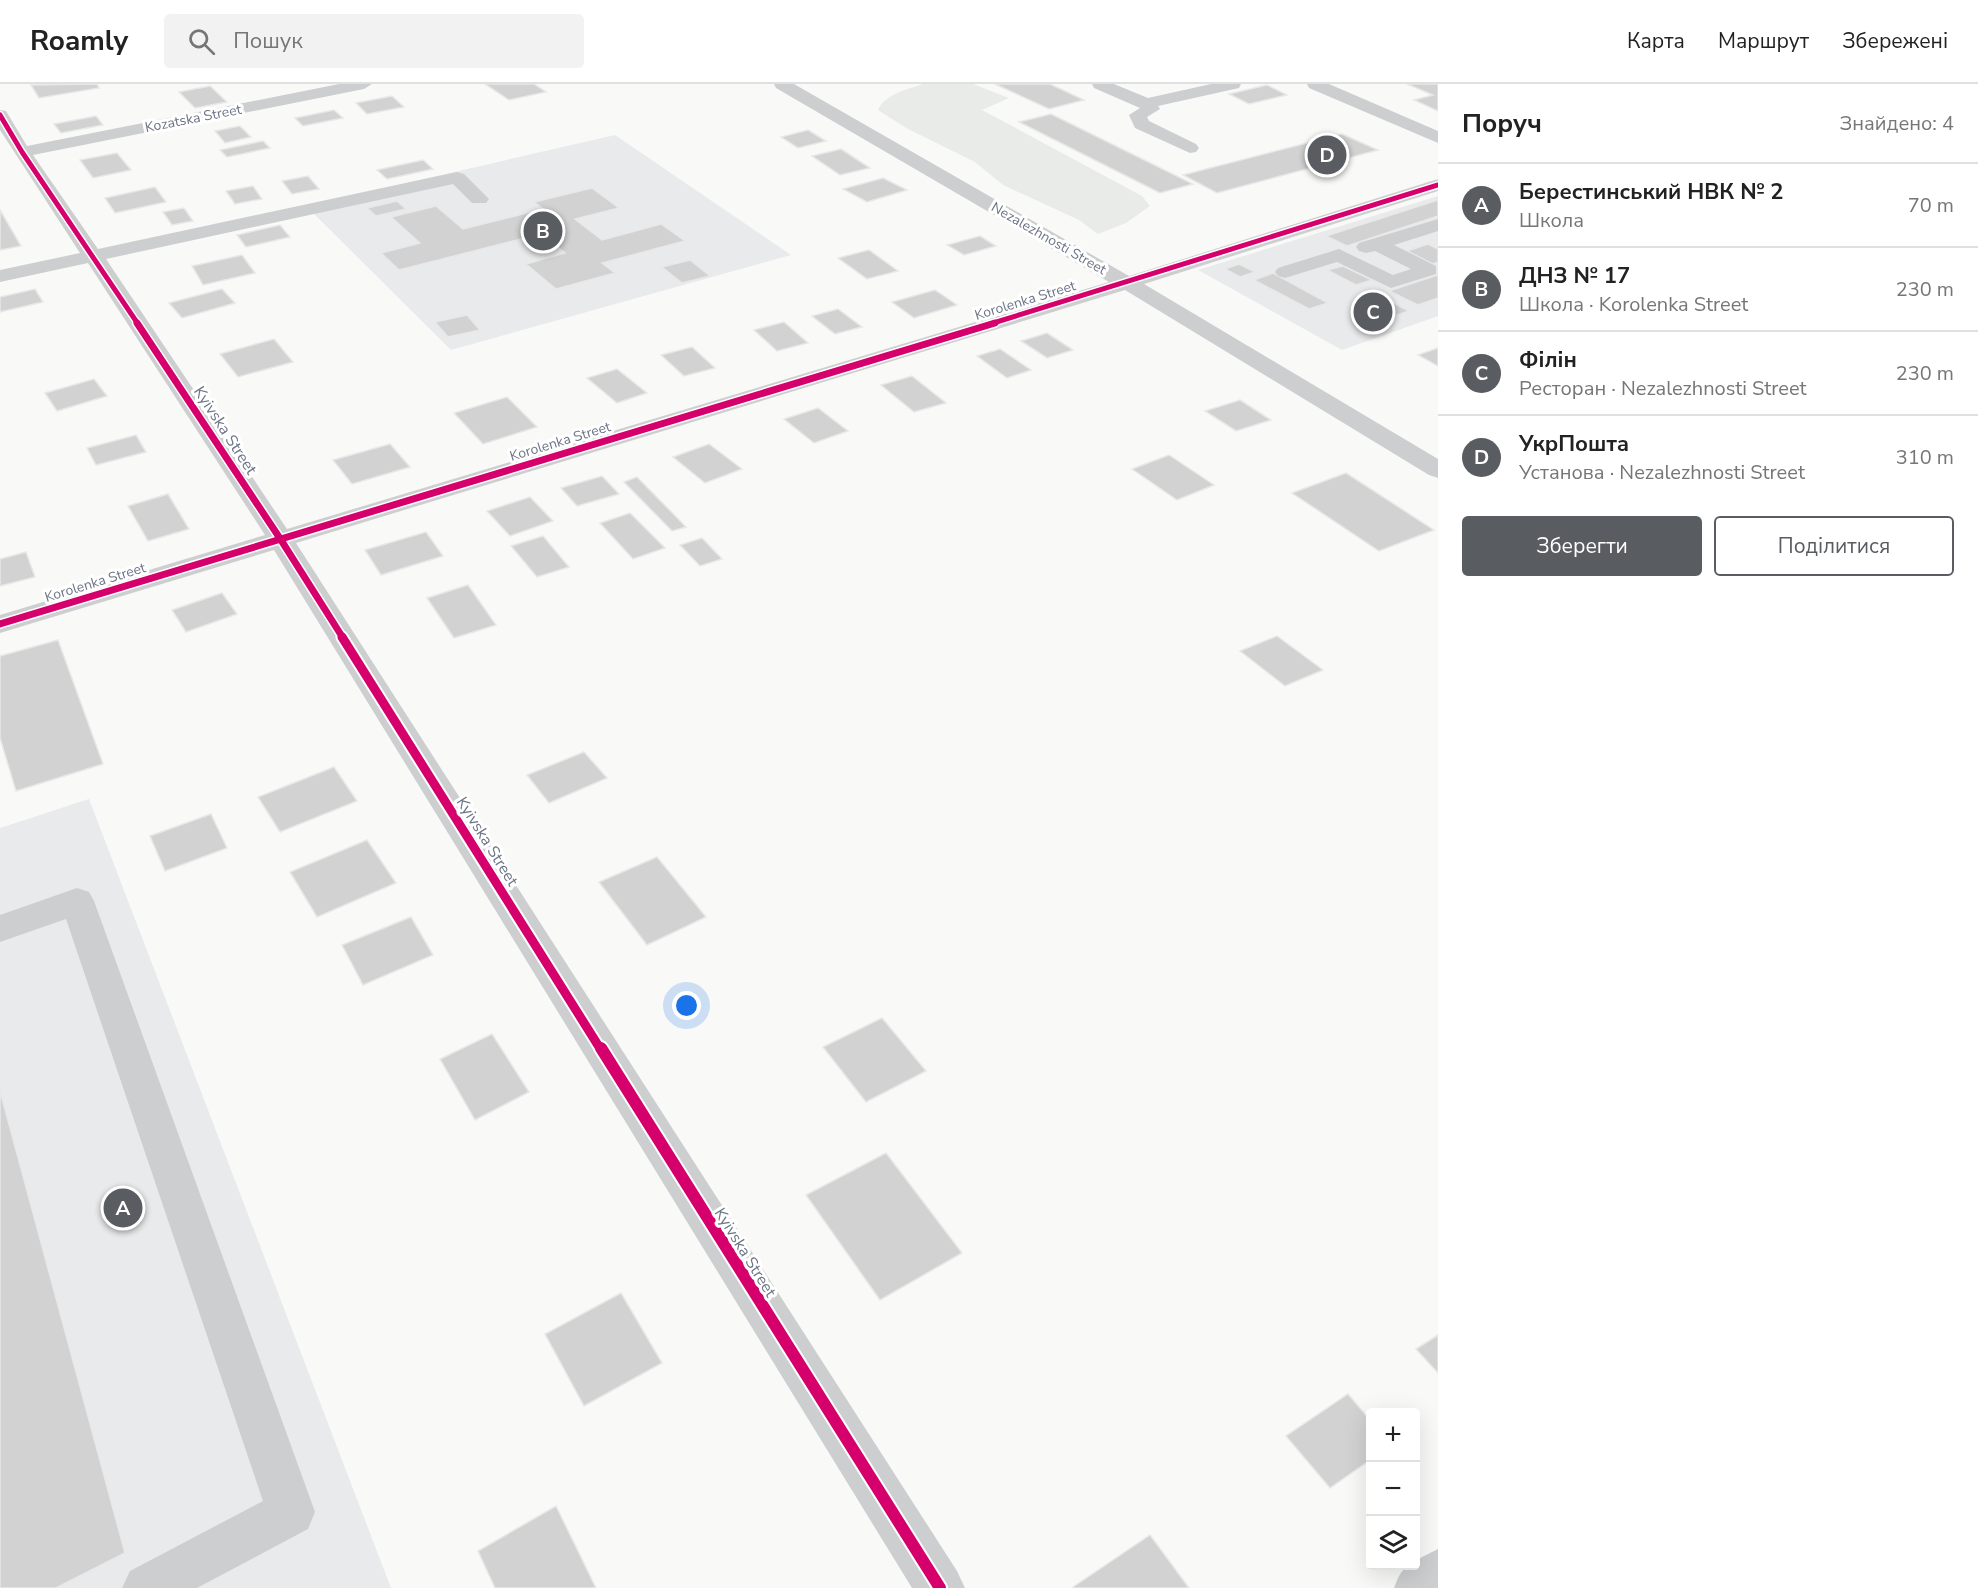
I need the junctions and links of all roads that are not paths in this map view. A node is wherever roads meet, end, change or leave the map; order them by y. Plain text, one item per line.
1 (364, 84) edge
2 (782, 84) edge
3 (1100, 84) edge
4 (1233, 84) edge
5 (1315, 84) edge
6 (1146, 104) junction
7 (0, 116) edge
8 (1438, 138) edge
9 (1190, 148) dead end
10 (22, 152) junction
11 (1438, 185) edge
12 (479, 199) dead end
13 (1438, 225) edge
14 (1290, 232) junction
15 (1377, 244) junction
16 (1339, 255) junction
17 (93, 256) junction
18 (1285, 272) dead end
19 (0, 276) edge
20 (1127, 283) junction
21 (1438, 470) edge
22 (281, 540) junction
23 (0, 624) edge
24 (0, 929) edge
25 (1438, 1573) edge
26 (147, 1588) edge
27 (940, 1588) edge
28 (1419, 1588) edge

1 - 10 street, Kozatska Street
2 - 20 street, Nezalezhnosti Street
3 - 6 street
4 - 6 street
5 - 8 street
6 - 9 street
7 - 10 street, Kyivska Street
10 - 17 street, Kyivska Street
11 - 14 street, Korolenka Street
12 - 17 street
13 - 15 street
14 - 16 street
14 - 20 street, Korolenka Street
15 - 16 street
15 - 16 street
16 - 18 street
17 - 19 street
17 - 22 street, Kyivska Street
20 - 21 street, Nezalezhnosti Street
20 - 22 street, Korolenka Street
22 - 23 street, Korolenka Street
22 - 27 street, Kyivska Street
24 - 26 street
25 - 28 street

